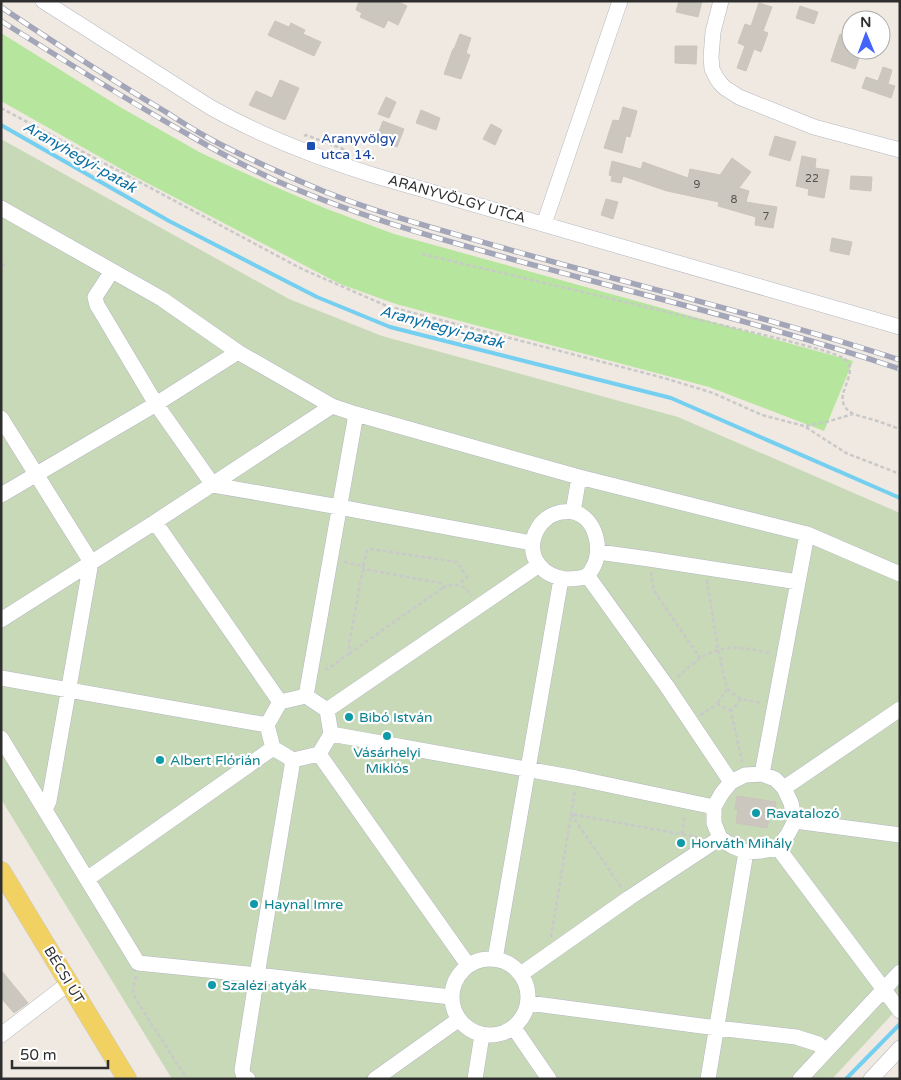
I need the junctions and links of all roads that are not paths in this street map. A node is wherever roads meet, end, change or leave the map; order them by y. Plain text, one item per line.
1 (43, 1) edge
2 (620, 1) edge
3 (721, 1) edge
4 (900, 150) edge
5 (1, 208) edge
6 (544, 224) junction
7 (112, 271) junction
8 (900, 327) edge
9 (238, 352) junction
10 (156, 404) junction
11 (332, 406) junction
12 (356, 414) junction
13 (1, 418) edge
14 (36, 474) junction
15 (579, 477) junction
16 (213, 485) junction
17 (1, 496) edge
18 (340, 506) junction
19 (573, 512) junction
20 (155, 522) junction
21 (807, 534) junction
22 (532, 543) junction
23 (598, 552) junction
24 (92, 562) junction
25 (539, 566) junction
26 (900, 574) edge
27 (588, 575) junction
28 (561, 578) junction
29 (798, 582) junction
30 (1, 620) edge
31 (1, 678) edge
32 (69, 690) junction
33 (306, 696) junction
34 (280, 702) junction
35 (900, 709) edge
36 (327, 710) junction
37 (267, 725) junction
38 (331, 734) junction
39 (1, 738) edge
40 (273, 748) junction
41 (319, 754) junction
42 (293, 760) junction
43 (528, 770) junction
44 (762, 774) junction
45 (731, 782) junction
46 (784, 788) junction
47 (714, 807) junction
48 (45, 810) junction
49 (795, 820) junction
50 (900, 835) edge
51 (714, 842) junction
52 (778, 848) junction
53 (746, 852) junction
54 (1, 871) edge
55 (87, 879) junction
56 (495, 959) junction
57 (468, 965) junction
58 (900, 972) edge
59 (521, 974) junction
60 (257, 975) junction
61 (69, 983) junction
62 (883, 989) junction
63 (451, 997) junction
64 (528, 1003) junction
65 (900, 1011) edge
66 (458, 1020) junction
67 (514, 1028) junction
68 (717, 1028) junction
69 (1, 1035) edge
70 (482, 1036) junction
71 (900, 1048) edge
72 (826, 1051) junction
73 (127, 1079) edge
74 (248, 1079) edge
75 (375, 1079) edge
76 (475, 1079) edge
77 (549, 1079) edge
78 (708, 1079) edge
79 (800, 1079) edge
80 (871, 1079) edge

1 - 6 street, ARANYVÖLGY UTCA
2 - 6 street
3 - 4 street
5 - 7 street
6 - 8 street, ARANYVÖLGY UTCA
7 - 9 street
7 - 10 street
9 - 10 street
9 - 11 street
10 - 14 street
10 - 16 street
11 - 12 street
11 - 16 street
12 - 15 street
12 - 18 street
13 - 14 street
14 - 17 street
14 - 24 street
15 - 19 street
15 - 21 street
16 - 18 street
16 - 20 street
18 - 22 street
18 - 33 street
19 - 22 street
19 - 23 street
20 - 24 street
20 - 34 street
21 - 26 street
21 - 29 street
22 - 25 street
23 - 27 street
23 - 29 street
24 - 30 street
24 - 32 street
25 - 28 street
25 - 36 street
27 - 28 street
27 - 45 street
28 - 43 street
29 - 44 street
31 - 32 street
32 - 37 street
32 - 48 street
33 - 34 street
33 - 36 street
34 - 37 street
35 - 46 street
36 - 38 street
37 - 40 street
38 - 41 street
38 - 43 street
39 - 48 street
40 - 42 street
40 - 55 street
41 - 42 street
41 - 57 street
42 - 60 street
43 - 47 street
43 - 56 street
44 - 45 street
44 - 46 street
45 - 47 street
46 - 49 street
47 - 51 street
48 - 55 street
49 - 50 street
49 - 52 street
51 - 53 street
51 - 59 street
52 - 53 street
52 - 62 street
53 - 68 street
54 - 61 main road, BÉCSI ÚT
55 - 60 street
56 - 57 street
56 - 59 street
57 - 63 street
58 - 62 street
59 - 64 street
60 - 63 street
60 - 74 street
61 - 69 street
61 - 73 main road, BÉCSI ÚT
62 - 65 street
62 - 72 street
63 - 66 street
64 - 67 street
64 - 68 street
66 - 70 street
66 - 75 street
67 - 70 street
67 - 77 street
68 - 72 street
68 - 78 street
70 - 76 street
71 - 80 street
72 - 79 street

